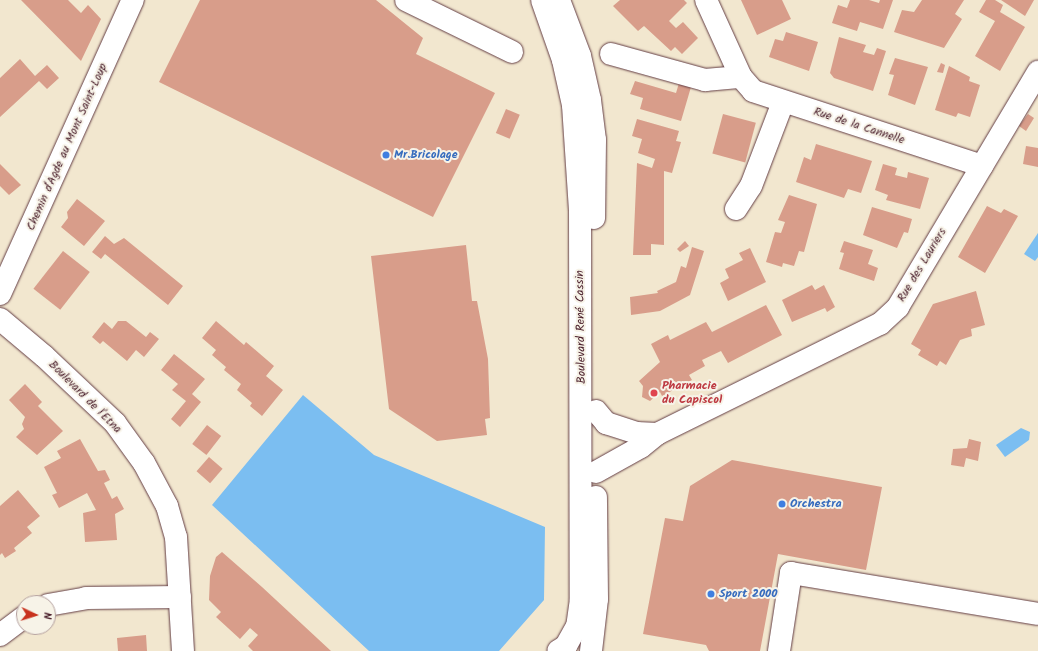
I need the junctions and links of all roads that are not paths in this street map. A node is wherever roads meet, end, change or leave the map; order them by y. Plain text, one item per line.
1 (133, 0) edge
2 (406, 0) edge
3 (542, 0) edge
4 (559, 0) edge
5 (706, 0) edge
6 (512, 52) dead end
7 (611, 54) dead end
8 (1038, 72) edge
9 (741, 77) junction
10 (783, 102) junction
11 (982, 166) junction
12 (736, 209) dead end
13 (4, 270) edge
14 (0, 294) edge
15 (0, 319) edge
16 (596, 411) junction
17 (657, 434) junction
18 (596, 472) junction
19 (180, 597) junction
20 (56, 604) edge
21 (1038, 614) edge
22 (16, 622) edge
23 (0, 635) edge
24 (183, 651) edge
25 (558, 651) edge
26 (591, 651) edge
27 (778, 651) edge

1 - 13 street, Chemin d'Agde au Mont Saint-Loup
2 - 6 street
3 - 25 street, Boulevard René Cassin
4 - 16 street, Boulevard René Cassin
5 - 9 street, Rue de la Cannelle
7 - 9 street
8 - 11 street, Rue des Lauriers
9 - 10 street, Rue de la Cannelle
10 - 11 street, Rue de la Cannelle
10 - 12 street
11 - 17 street, Rue des Lauriers
13 - 14 street, Chemin d'Agde au Mont Saint-Loup
15 - 19 street, Boulevard de l'Etna
16 - 17 street, Rue des Lauriers
16 - 18 street, Boulevard René Cassin
17 - 18 street, Rue des Lauriers
18 - 26 street, Boulevard René Cassin
19 - 20 street
19 - 24 street, Boulevard de l'Etna
21 - 27 street
22 - 23 street

